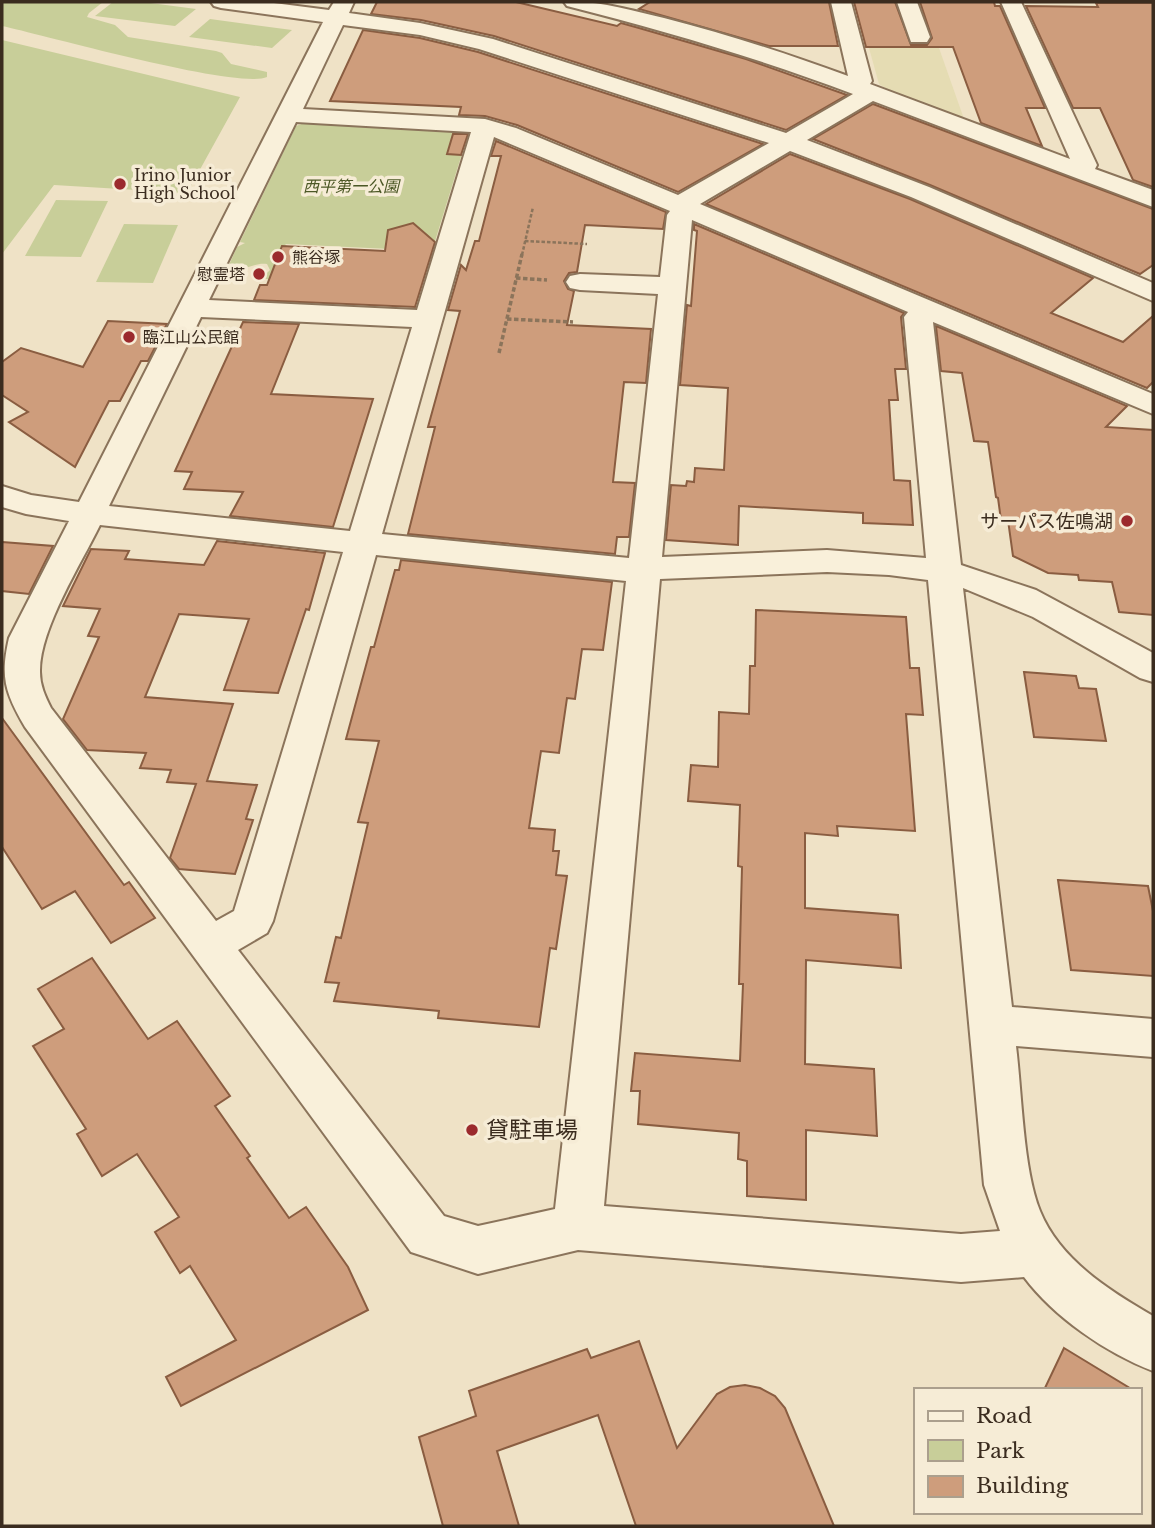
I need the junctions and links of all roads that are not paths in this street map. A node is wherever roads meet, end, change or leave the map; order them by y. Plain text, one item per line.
1 (221, 2) edge
2 (574, 2) edge
3 (841, 2) edge
4 (907, 2) edge
5 (1012, 2) edge
6 (340, 9) edge
7 (919, 37) dead end
8 (862, 89) junction
9 (288, 115) junction
10 (485, 126) junction
11 (788, 142) junction
12 (1077, 170) junction
13 (1153, 199) edge
14 (685, 207) junction
15 (580, 282) dead end
16 (673, 286) junction
17 (1153, 293) edge
18 (191, 308) junction
19 (928, 310) junction
20 (428, 319) junction
21 (1153, 405) edge
22 (2, 496) edge
23 (89, 514) junction
24 (363, 544) junction
25 (644, 570) junction
26 (943, 572) junction
27 (1153, 669) edge
28 (210, 945) junction
29 (992, 1025) junction
30 (1153, 1038) edge
31 (578, 1227) junction
32 (1035, 1252) junction
33 (1153, 1345) edge

1 - 6 street
2 - 8 street
3 - 8 street
4 - 7 street
5 - 12 street
6 - 9 street
6 - 11 street
8 - 11 street
8 - 12 street
9 - 10 street
9 - 18 street
10 - 14 street
10 - 20 street
11 - 14 street
11 - 17 street
12 - 13 street
14 - 16 street
14 - 19 street
15 - 16 street
16 - 25 street
18 - 20 street
18 - 23 street
19 - 21 street
19 - 26 street
20 - 24 street
22 - 23 street
23 - 24 street
23 - 28 street
24 - 25 street
24 - 28 street
25 - 26 street
25 - 31 street
26 - 27 street
26 - 29 street
28 - 31 street
29 - 30 street
29 - 32 street
31 - 32 street
32 - 33 street

